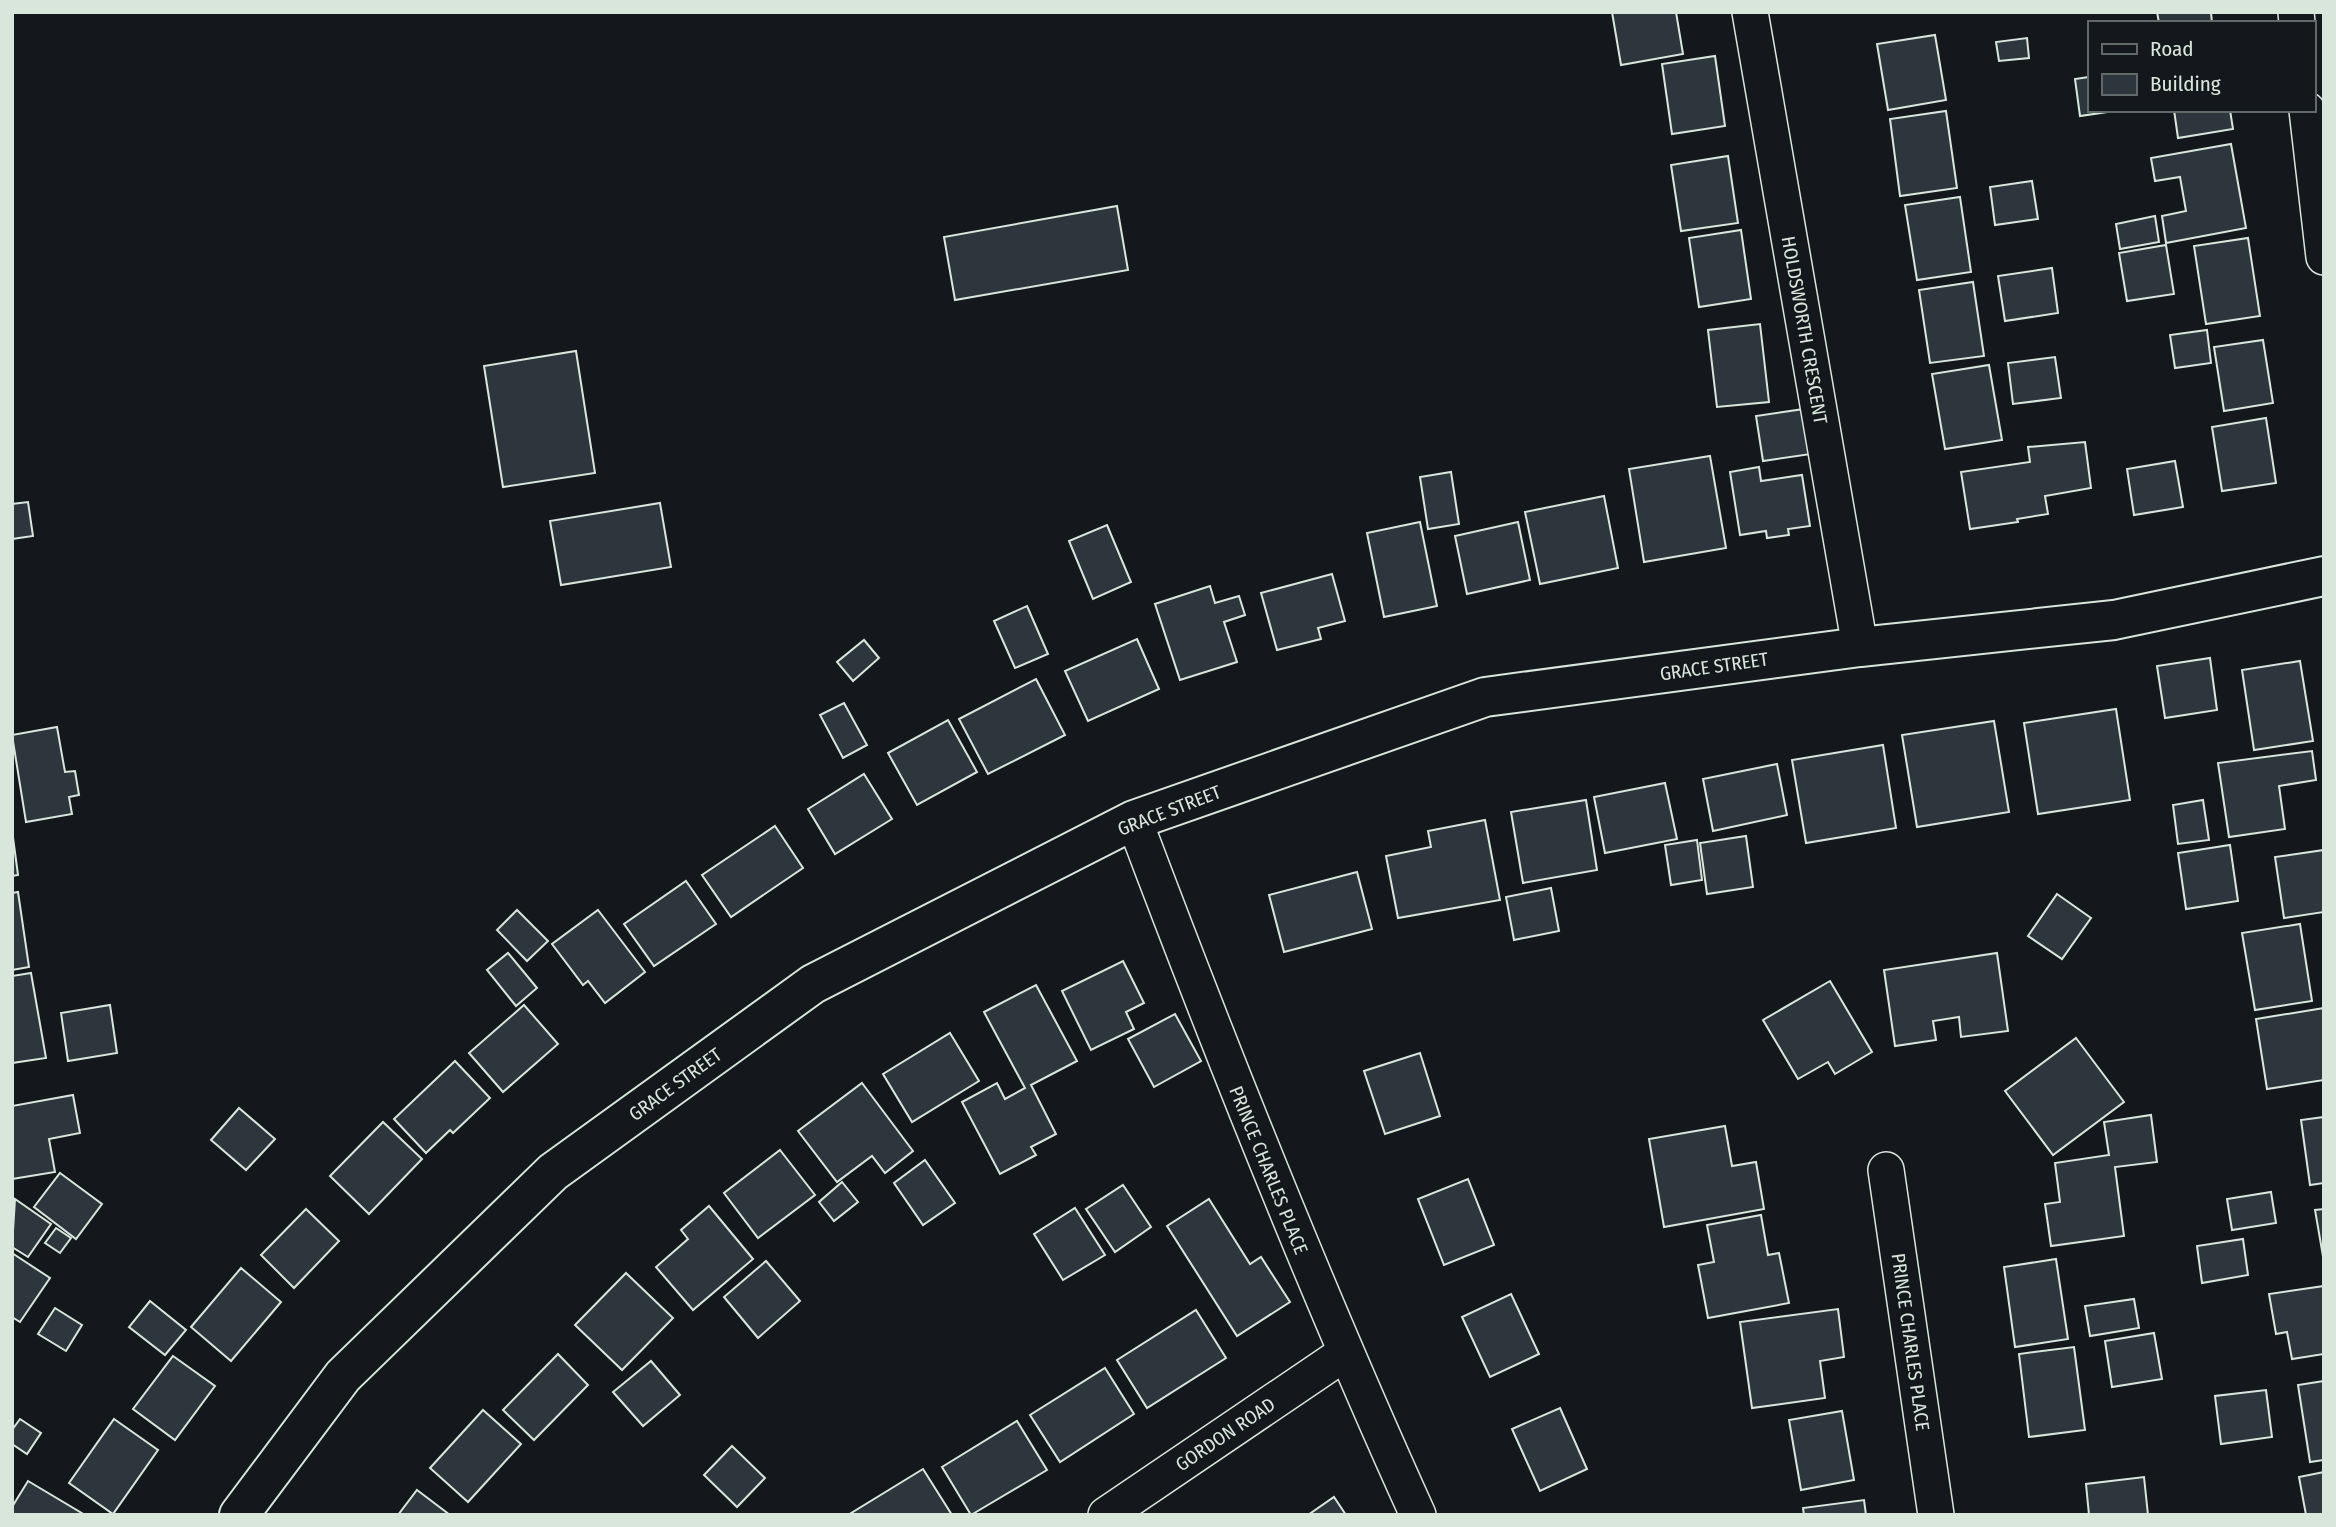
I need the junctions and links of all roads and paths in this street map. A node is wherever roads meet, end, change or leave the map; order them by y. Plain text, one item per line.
1 (1750, 12) edge
2 (2307, 112) edge
3 (2324, 257) edge
4 (2324, 576) edge
5 (1860, 647) junction
6 (1134, 820) junction
7 (1886, 1170) dead end
8 (1345, 1353) junction
9 (239, 1515) edge
10 (1106, 1515) edge
11 (1418, 1515) edge
12 (1936, 1515) edge

1 - 5 street, HOLDSWORTH CRESCENT
2 - 3 street
4 - 5 street, GRACE STREET
5 - 6 street, GRACE STREET
6 - 8 street, PRINCE CHARLES PLACE
6 - 9 street, GRACE STREET
7 - 12 street, PRINCE CHARLES PLACE
8 - 10 street, GORDON ROAD
8 - 11 street, PRINCE CHARLES PLACE

